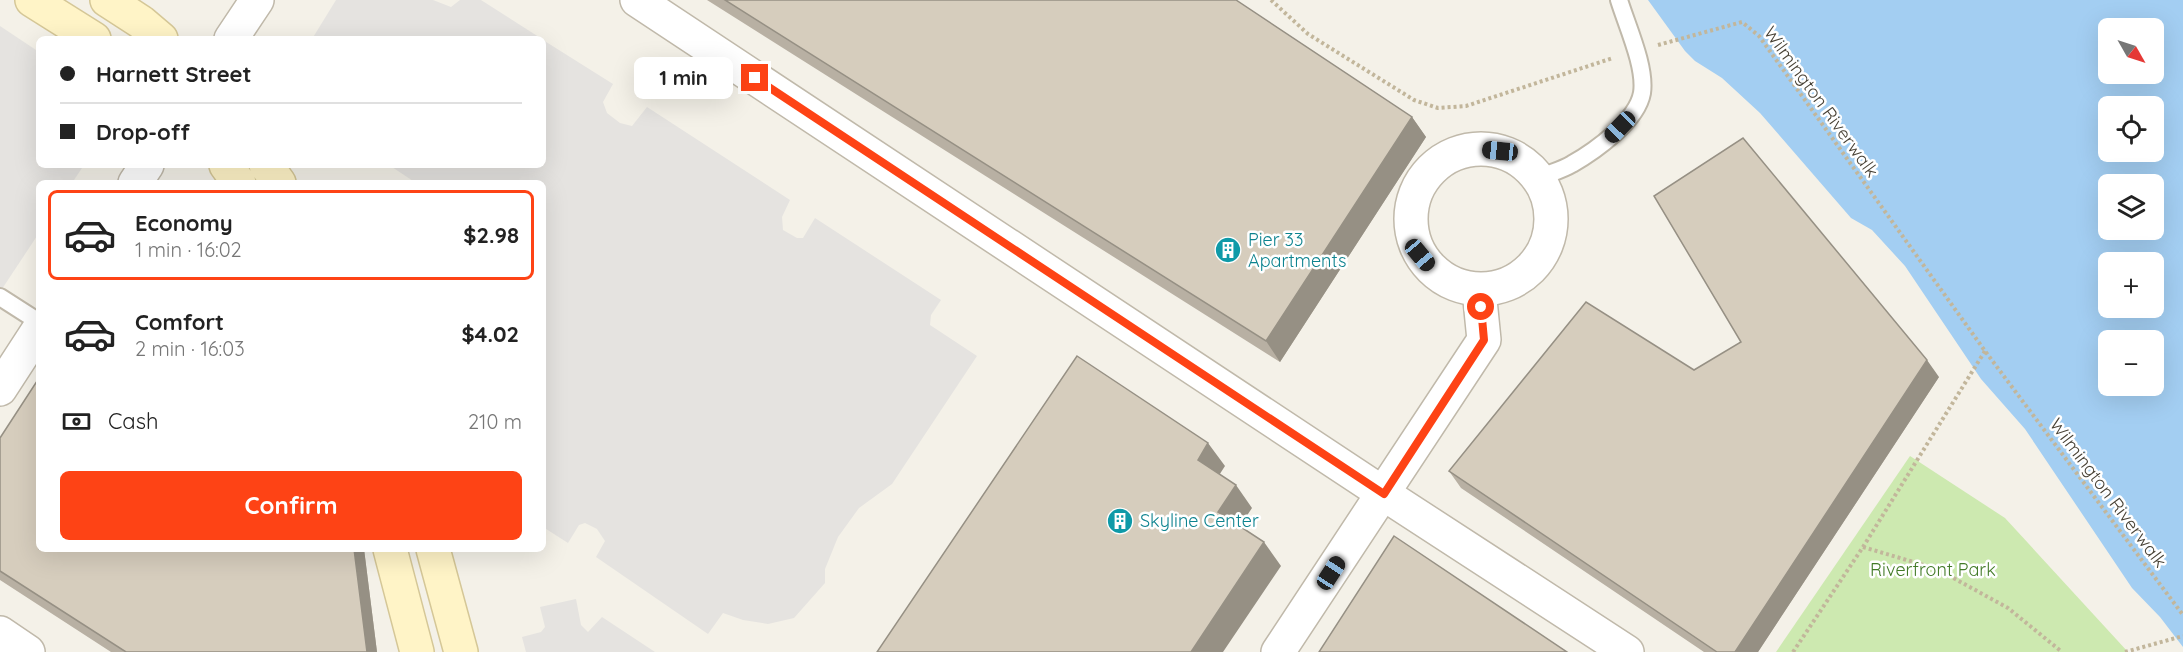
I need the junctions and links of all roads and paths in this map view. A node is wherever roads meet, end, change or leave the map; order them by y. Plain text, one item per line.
1 (32, 0) edge
2 (107, 0) edge
3 (257, 0) edge
4 (637, 0) edge
5 (1271, 0) edge
6 (1619, 0) edge
7 (89, 36) edge
8 (157, 36) edge
9 (233, 36) edge
10 (1635, 51) junction
11 (1539, 178) junction
12 (1479, 290) junction
13 (0, 297) edge
14 (36, 331) edge
15 (36, 336) edge
16 (1985, 351) junction
17 (0, 388) edge
18 (1384, 494) junction
19 (1863, 547) junction
20 (391, 552) edge
21 (434, 552) edge
22 (2183, 615) edge
23 (0, 633) edge
24 (2183, 636) edge
25 (28, 652) edge
26 (417, 652) edge
27 (461, 652) edge
28 (1278, 652) edge
29 (1627, 652) edge
30 (1793, 652) edge
31 (2062, 652) edge
32 (2125, 652) edge

1 - 7 main road
2 - 8 main road
3 - 9 street
4 - 18 street
5 - 10 path, Wilmington Riverwalk
6 - 10 lane
10 - 11 lane
10 - 16 path, Wilmington Riverwalk
11 - 12 street
11 - 12 street
12 - 18 street
13 - 14 lane
15 - 17 street
16 - 19 path
16 - 22 path, Wilmington Riverwalk
18 - 28 street
18 - 29 street
19 - 30 path
19 - 31 path
20 - 26 main road
21 - 27 main road
23 - 25 street
24 - 32 path

